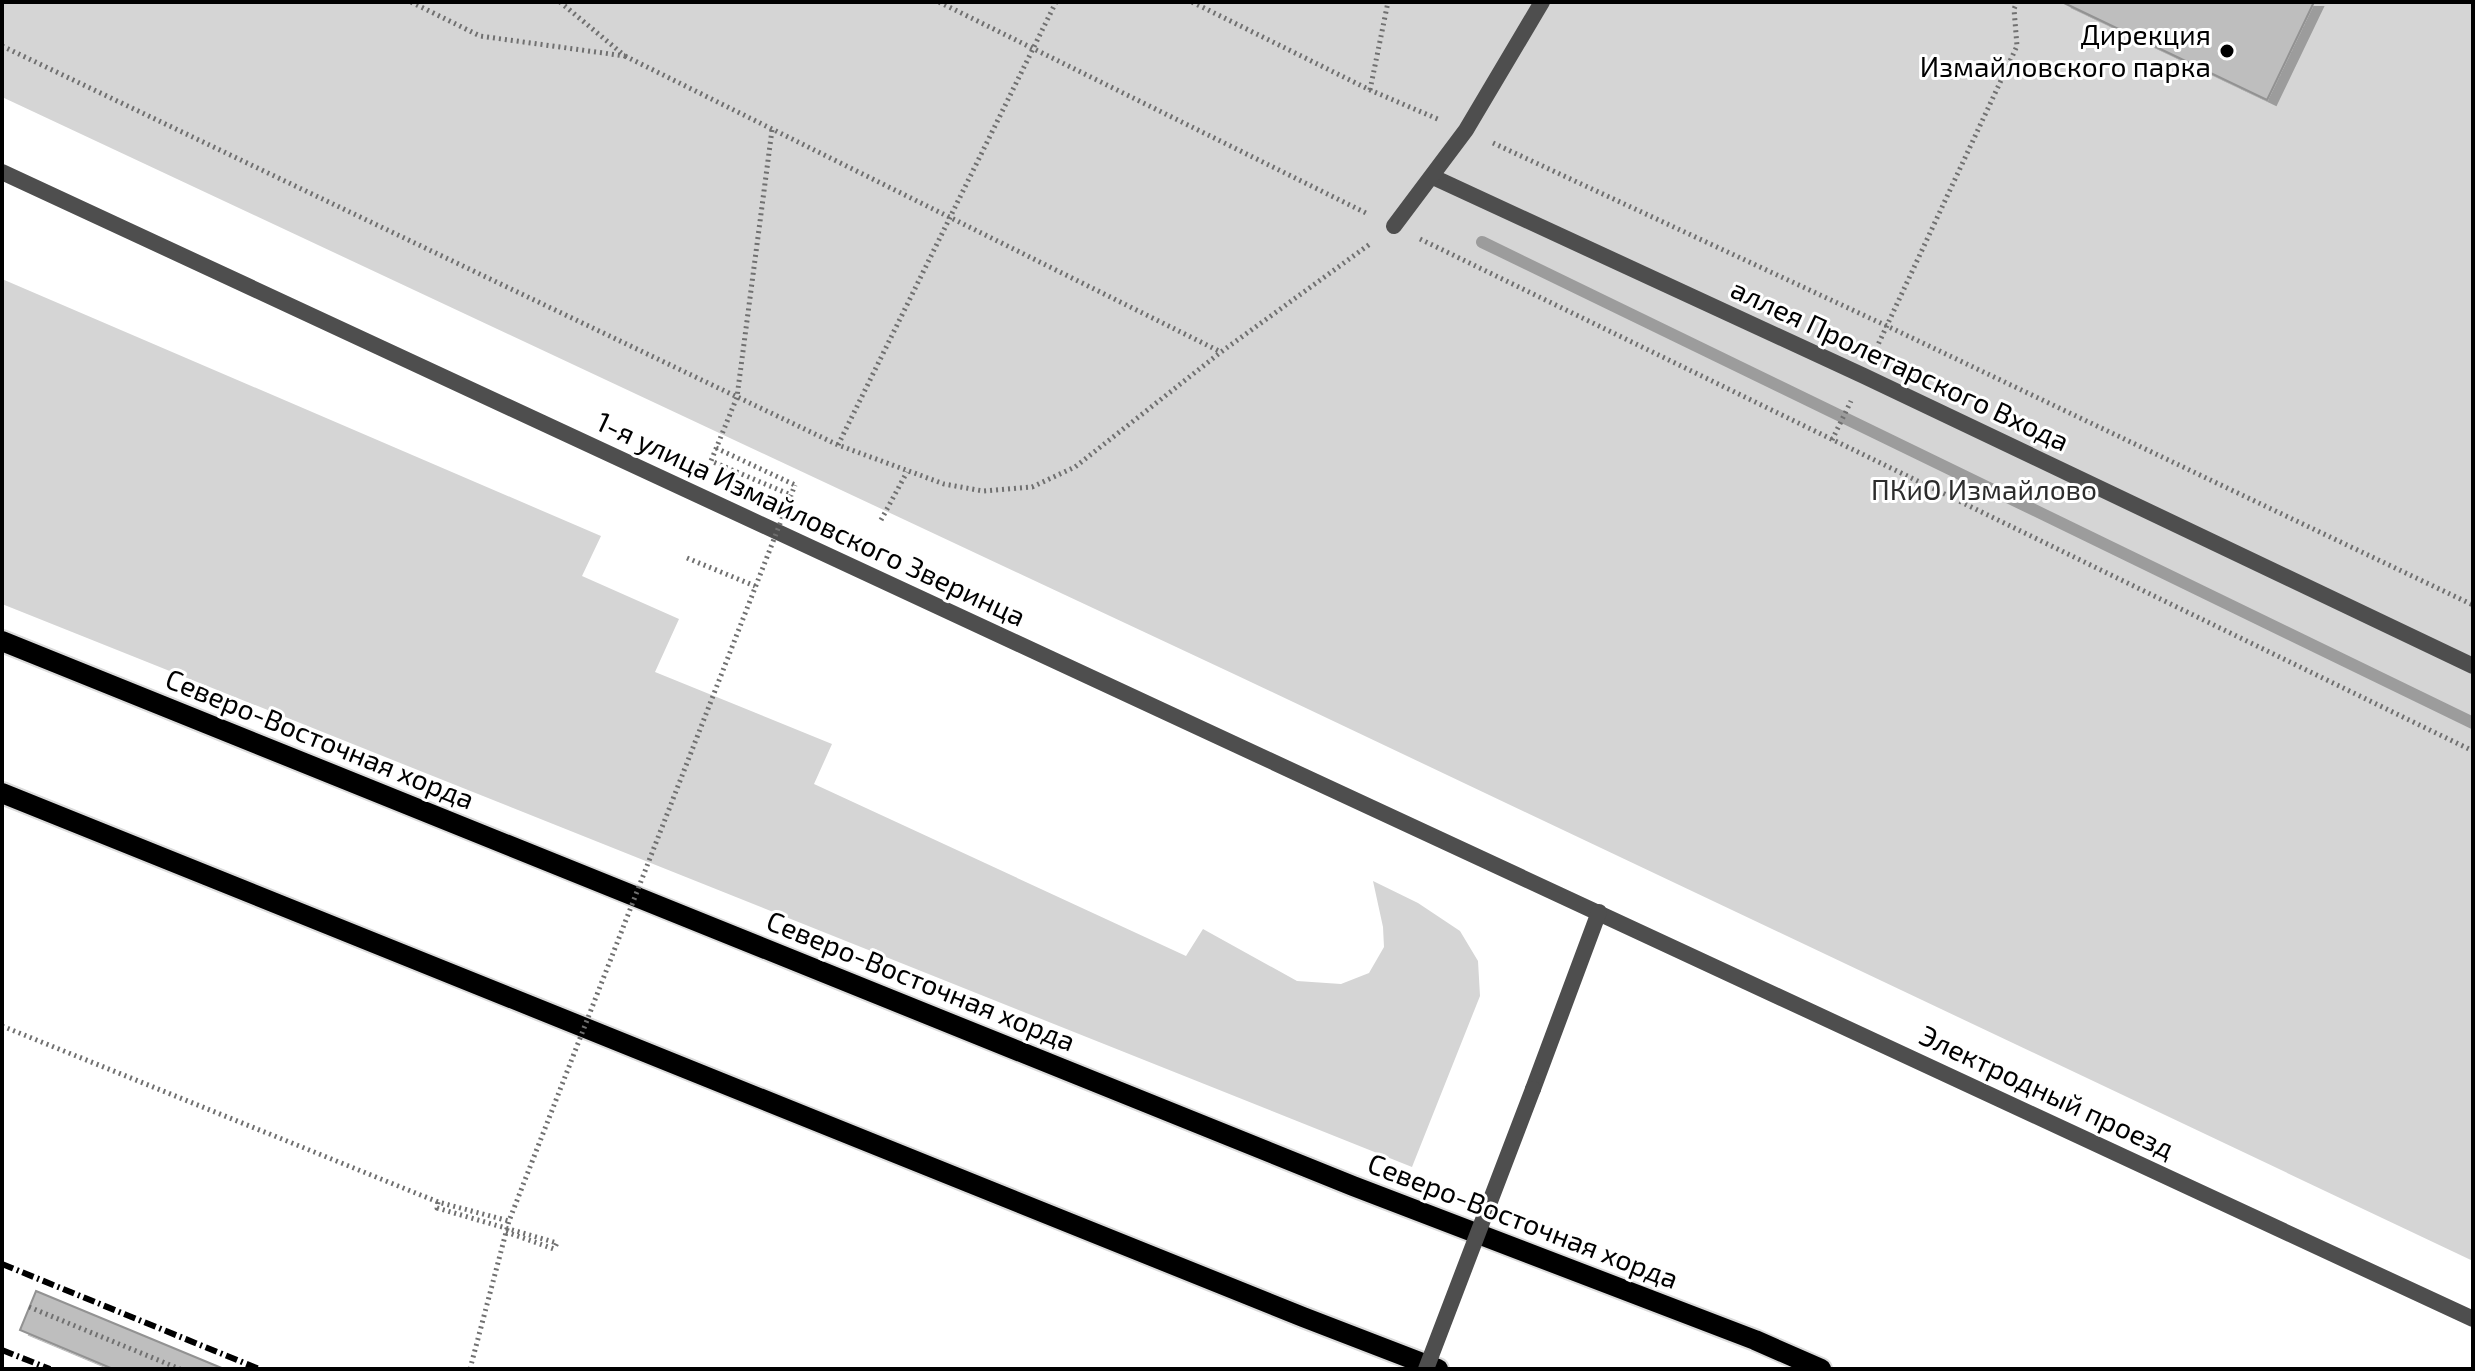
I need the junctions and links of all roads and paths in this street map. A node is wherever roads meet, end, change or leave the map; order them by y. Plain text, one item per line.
1 (411, 2) edge
2 (560, 2) edge
3 (939, 2) edge
4 (1056, 2) edge
5 (1192, 2) edge
6 (1388, 2) edge
7 (1542, 2) edge
8 (2017, 2) edge
9 (2, 46) edge
10 (1033, 49) junction
11 (625, 56) junction
12 (1370, 90) junction
13 (772, 130) junction
14 (1466, 130) junction
15 (2, 172) edge
16 (1433, 177) junction
17 (950, 218) junction
18 (1394, 226) junction
19 (1887, 326) junction
20 (1221, 352) junction
21 (1864, 376) junction
22 (737, 397) junction
23 (1848, 408) dead end
24 (1832, 440) junction
25 (838, 445) junction
26 (716, 448) junction
27 (907, 472) junction
28 (791, 495) junction
29 (881, 520) dead end
30 (687, 558) dead end
31 (755, 586) junction
32 (2473, 605) edge
33 (2, 641) edge
34 (2473, 666) edge
35 (2473, 751) edge
36 (2, 793) edge
37 (1599, 912) junction
38 (2, 1026) edge
39 (438, 1202) junction
40 (509, 1221) junction
41 (506, 1232) junction
42 (29, 1307) dead end
43 (2473, 1319) edge
44 (180, 1369) edge
45 (470, 1369) edge
46 (1426, 1369) edge
47 (1438, 1369) edge
48 (1821, 1369) edge

1 - 11 path
2 - 11 path
3 - 10 path
4 - 10 path
5 - 12 path
6 - 12 path
7 - 14 street
8 - 19 path
9 - 22 path
10 - 17 path
10 - 18 path
11 - 13 path
12 - 14 path
13 - 17 path
13 - 22 path
14 - 16 street
14 - 19 path
15 - 37 street, 1-я улица Измайловского Зверинца
16 - 18 street
16 - 21 street, аллея Пролетарского Входа
17 - 20 path
17 - 25 path
18 - 20 path
18 - 24 path
19 - 21 path
19 - 32 path
20 - 27 path
21 - 34 street, аллея Пролетарского Входа
22 - 25 path
22 - 26 path
23 - 24 path
24 - 35 path
25 - 27 path
26 - 28 path, bridge
26 - 28 path
27 - 29 path
28 - 31 path, bridge
30 - 31 path
31 - 40 path, bridge
33 - 48 main road, Северо-Восточная хорда
36 - 47 main road
37 - 43 street, Электродный проезд
37 - 46 street, bridge
38 - 39 path
39 - 40 path
39 - 41 path
40 - 41 path, bridge
41 - 45 path, bridge
42 - 44 path

